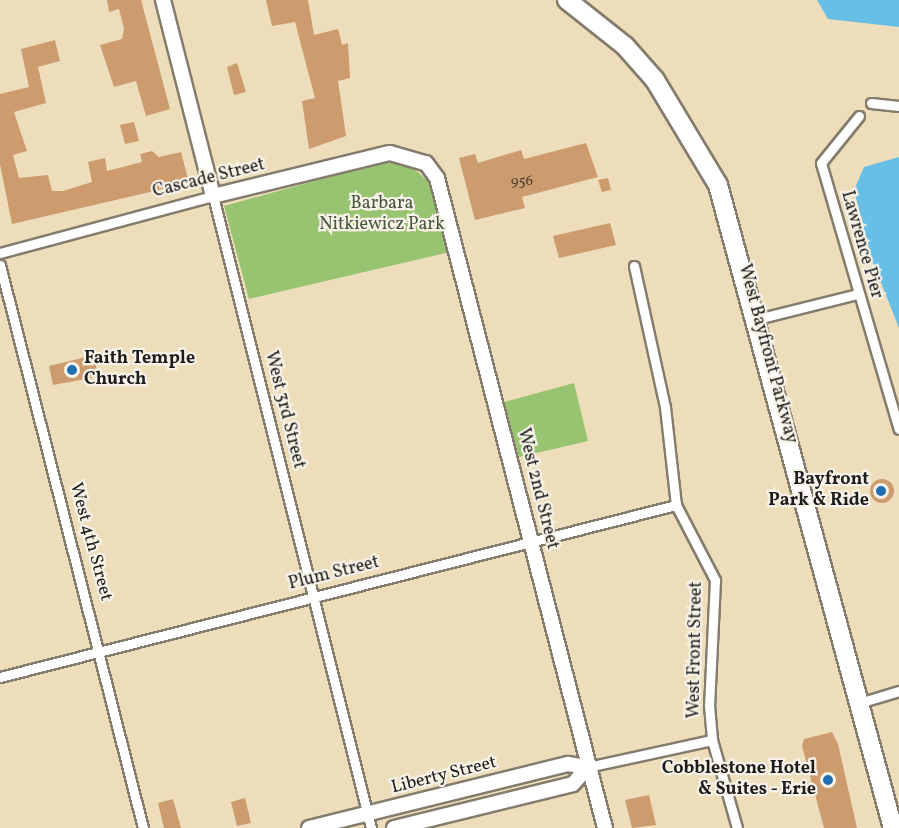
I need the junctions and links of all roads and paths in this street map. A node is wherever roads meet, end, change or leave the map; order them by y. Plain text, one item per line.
1 (163, 0) edge
2 (567, 0) edge
3 (871, 103) dead end
4 (899, 106) edge
5 (859, 116) dead end
6 (426, 163) joint
7 (213, 196) junction
8 (0, 252) edge
9 (0, 265) edge
10 (634, 266) dead end
11 (857, 294) junction
12 (757, 319) junction
13 (899, 429) edge
14 (676, 505) junction
15 (532, 542) junction
16 (311, 597) junction
17 (101, 651) junction
18 (0, 677) edge
19 (899, 691) edge
20 (859, 703) junction
21 (712, 740) junction
22 (588, 767) junction
23 (369, 821) edge
24 (143, 828) edge
25 (309, 828) edge
26 (394, 828) edge
27 (605, 828) edge
28 (737, 828) edge
29 (893, 828) edge

1 - 7 street, West 3rd Street
2 - 12 highway, West Bayfront Parkway
3 - 4 street
5 - 11 street, Lawrence Pier
6 - 7 street, Cascade Street
6 - 15 street, West 2nd Street
7 - 8 street, Cascade Street
7 - 16 street, West 3rd Street
9 - 17 street, West 4th Street
10 - 14 street, West Front Street
11 - 12 street
11 - 13 street, Lawrence Pier
12 - 20 highway, West Bayfront Parkway
14 - 15 street, Plum Street
14 - 21 street, West Front Street
15 - 16 street, Plum Street
15 - 22 street, West 2nd Street
16 - 17 street, Plum Street
16 - 23 street, West 3rd Street
17 - 18 street, Plum Street
17 - 24 street, West 4th Street
19 - 20 street
20 - 29 highway, West Bayfront Parkway
21 - 22 street, Liberty Street
21 - 28 street, West Front Street
22 - 23 street, Liberty Street
22 - 26 street, Liberty Street
22 - 27 street, West 2nd Street
23 - 25 street, Liberty Street

